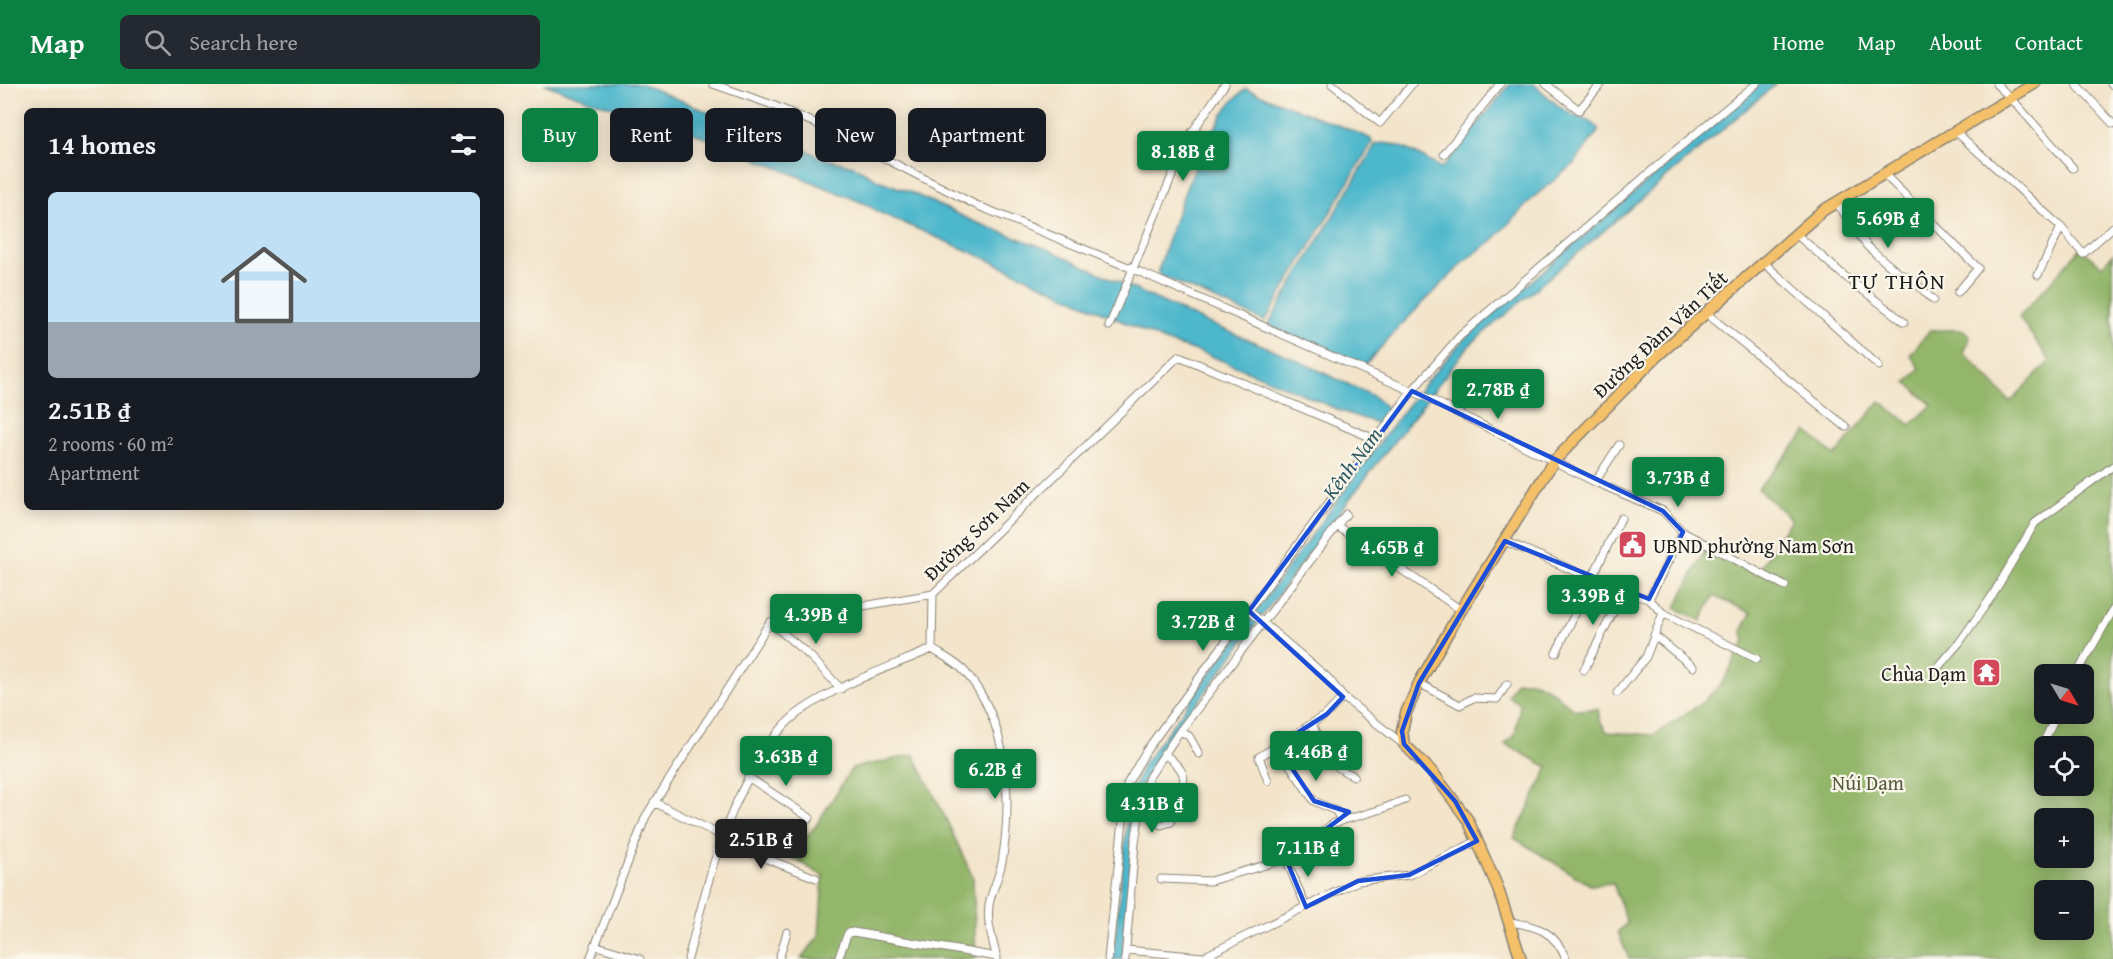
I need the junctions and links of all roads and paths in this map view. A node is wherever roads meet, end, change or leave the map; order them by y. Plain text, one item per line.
1 (713, 84) edge
2 (1225, 84) edge
3 (1332, 84) edge
4 (1412, 84) edge
5 (1500, 84) edge
6 (1546, 84) edge
7 (1600, 84) edge
8 (1756, 84) edge
9 (1996, 84) edge
10 (2034, 84) edge
11 (2076, 84) edge
12 (2011, 98) junction
13 (2113, 124) edge
14 (1955, 131) junction
15 (1444, 154) dead end
16 (2073, 168) dead end
17 (1883, 173) junction
18 (1836, 202) junction
19 (2061, 227) junction
20 (2113, 227) edge
21 (1796, 234) junction
22 (1764, 263) junction
23 (1132, 271) junction
24 (2038, 275) dead end
25 (1958, 292) dead end
26 (1933, 300) dead end
27 (1706, 313) junction
28 (1904, 322) dead end
29 (1109, 326) dead end
30 (1879, 366) dead end
31 (1412, 391) junction
32 (1846, 427) dead end
33 (1377, 440) junction
34 (1619, 445) dead end
35 (1553, 462) junction
36 (2113, 466) edge
37 (1595, 482) junction
38 (1346, 514) dead end
39 (1621, 518) dead end
40 (1337, 526) junction
41 (1683, 532) junction
42 (1505, 542) junction
43 (1592, 579) junction
44 (1785, 586) dead end
45 (1623, 592) junction
46 (933, 594) junction
47 (1649, 598) junction
48 (1461, 610) junction
49 (2113, 610) edge
50 (1249, 611) junction
51 (1663, 613) junction
52 (1263, 621) junction
53 (770, 622) junction
54 (1654, 635) junction
55 (932, 649) junction
56 (1556, 653) dead end
57 (1756, 659) dead end
58 (2082, 664) edge
59 (1939, 666) dead end
60 (1693, 667) dead end
61 (1584, 670) dead end
62 (1419, 683) junction
63 (1508, 684) dead end
64 (841, 689) junction
65 (1617, 693) dead end
66 (1343, 697) junction
67 (1312, 724) junction
68 (1180, 731) junction
69 (1404, 744) junction
70 (1276, 746) junction
71 (1164, 753) junction
72 (1199, 754) dead end
73 (748, 777) junction
74 (1354, 777) dead end
75 (1268, 781) dead end
76 (1183, 784) dead end
77 (1405, 800) dead end
78 (654, 802) junction
79 (1140, 808) junction
80 (810, 818) dead end
81 (1341, 821) junction
82 (1171, 822) dead end
83 (722, 837) junction
84 (1477, 841) junction
85 (1287, 859) junction
86 (816, 878) dead end
87 (1161, 879) dead end
88 (1306, 907) junction
89 (1510, 922) junction
90 (787, 932) dead end
91 (594, 945) junction
92 (1126, 950) junction
93 (997, 958) edge
94 (590, 959) edge
95 (640, 959) edge
96 (688, 959) edge
97 (779, 959) edge
98 (838, 959) edge
99 (1108, 959) edge
100 (1125, 959) edge
101 (1521, 959) edge
102 (1566, 959) edge

1 - 23 street
2 - 23 street
3 - 4 street
5 - 15 street
6 - 7 street
8 - 31 street
9 - 12 street
10 - 12 main road, Đường Đàm Văn Tiết
11 - 13 street
12 - 14 main road, Đường Đàm Văn Tiết
12 - 16 street
14 - 17 main road, Đường Đàm Văn Tiết
14 - 19 street
17 - 18 main road, Đường Đàm Văn Tiết
17 - 25 street
18 - 21 main road, Đường Đàm Văn Tiết
18 - 26 street
19 - 20 street
19 - 24 street
21 - 22 main road, Đường Đàm Văn Tiết
21 - 28 street
22 - 27 main road, Đường Đàm Văn Tiết
22 - 30 street
23 - 29 street
23 - 31 street
27 - 32 street
27 - 35 main road, Đường Đàm Văn Tiết
31 - 33 street
31 - 35 street
33 - 46 street, Đường Sơn Nam
33 - 50 street
34 - 37 street
35 - 37 street
35 - 42 main road, Đường Đàm Văn Tiết
36 - 59 street
37 - 41 street
38 - 40 street
39 - 43 street
40 - 48 street
40 - 52 street
41 - 44 street
41 - 47 street
42 - 43 street
42 - 48 main road, Đường Đàm Văn Tiết
43 - 45 street
43 - 56 street
45 - 47 street
45 - 61 street
46 - 53 street, Đường Sơn Nam
46 - 55 street
47 - 51 street
48 - 62 main road, Đường Đàm Văn Tiết
49 - 58 street
50 - 52 street
50 - 99 street
51 - 54 street
51 - 57 street
52 - 66 street
52 - 68 street
53 - 64 street
53 - 78 street
54 - 60 street
54 - 65 street
55 - 64 street
55 - 93 street
62 - 63 street
62 - 69 main road, Đường Đàm Văn Tiết
64 - 73 street
66 - 67 street
66 - 69 street
67 - 70 street
67 - 74 street
68 - 71 street
68 - 72 street
69 - 84 main road
70 - 75 street
70 - 81 street
71 - 76 street
71 - 79 street
73 - 80 street
73 - 83 street
77 - 81 street
78 - 83 street
78 - 91 street
79 - 82 street
79 - 92 street
81 - 85 street
83 - 86 street
83 - 96 street
84 - 88 street
84 - 89 main road
85 - 87 street
85 - 88 street
88 - 92 street
89 - 101 main road
89 - 102 street
90 - 97 street
91 - 94 street
91 - 95 street
92 - 100 street
93 - 98 street

